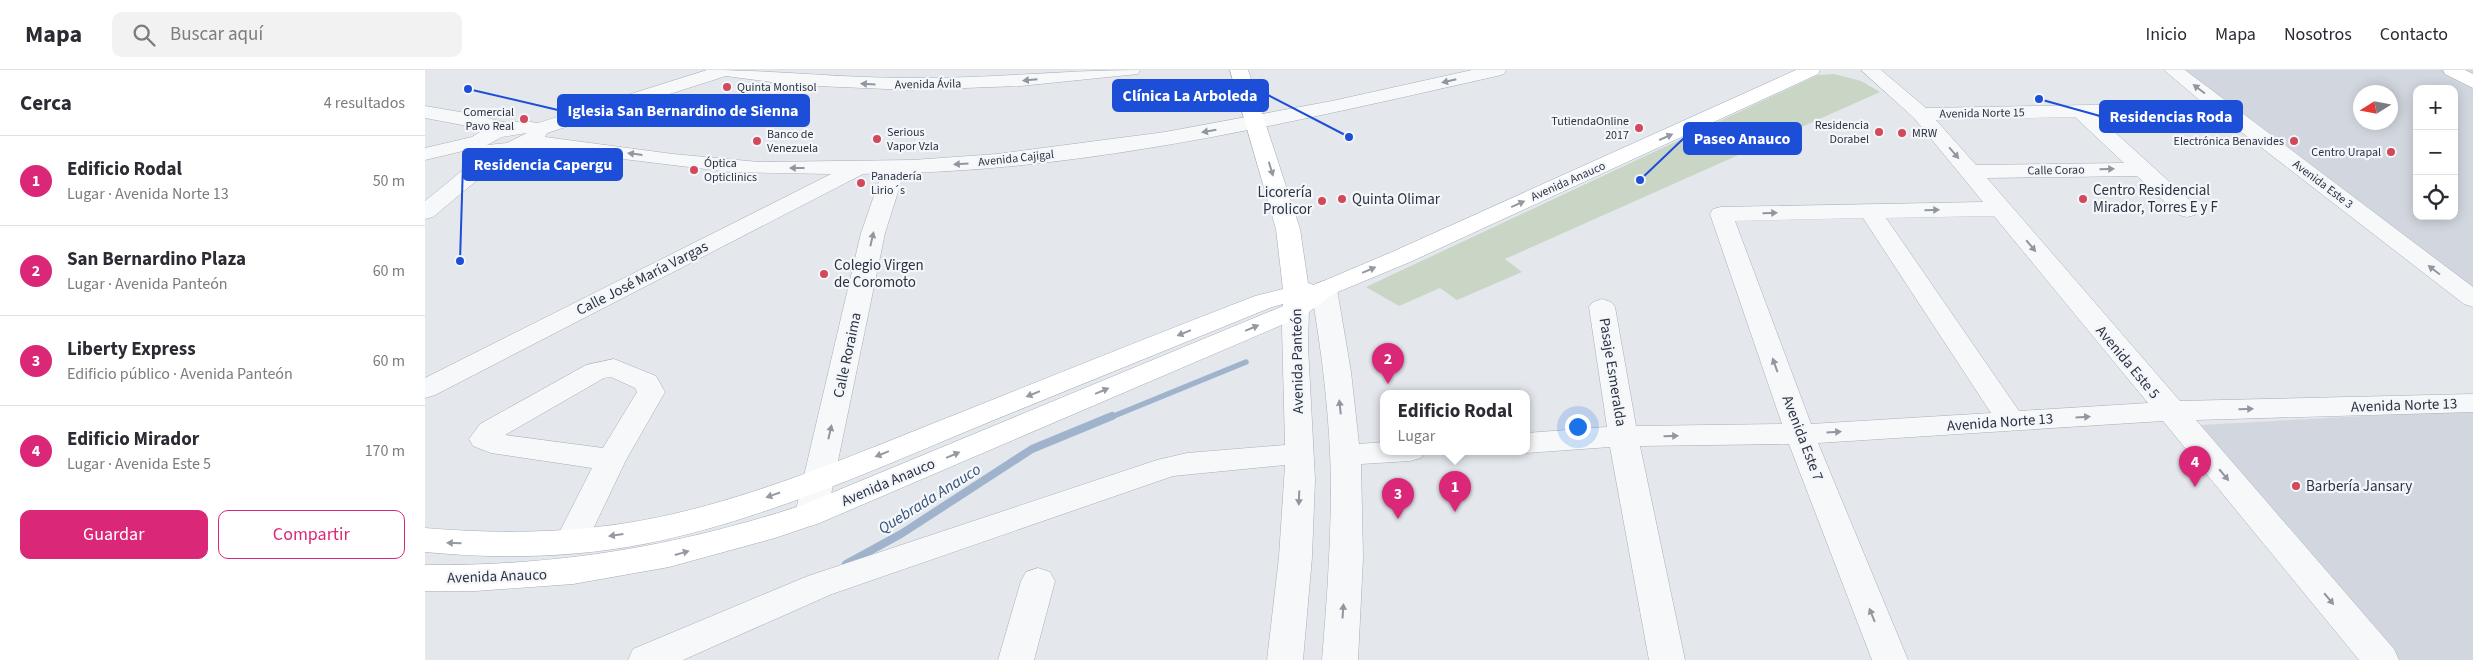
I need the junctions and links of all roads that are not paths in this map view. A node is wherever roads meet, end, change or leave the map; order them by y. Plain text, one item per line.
1 (725, 70) edge
2 (1131, 70) edge
3 (1239, 70) edge
4 (1497, 70) edge
5 (2173, 70) edge
6 (2453, 70) edge
7 (2461, 70) edge
8 (1810, 71) edge
9 (1853, 71) edge
10 (1877, 76) edge
11 (2473, 77) edge
12 (2473, 82) edge
13 (2224, 108) junction
14 (2080, 111) junction
15 (425, 112) edge
16 (1921, 114) junction
17 (1257, 122) junction
18 (425, 123) edge
19 (506, 129) junction
20 (533, 136) junction
21 (484, 146) junction
22 (425, 154) edge
23 (425, 162) edge
24 (853, 168) junction
25 (895, 168) junction
26 (2142, 169) junction
27 (1971, 172) junction
28 (425, 198) edge
29 (2000, 209) junction
30 (2187, 210) dead end
31 (1870, 211) junction
32 (425, 212) edge
33 (1324, 289) junction
34 (597, 297) junction
35 (2473, 299) edge
36 (1296, 301) junction
37 (1602, 307) dead end
38 (425, 379) edge
39 (425, 389) edge
40 (2473, 403) edge
41 (2170, 412) junction
42 (2012, 422) junction
43 (1800, 434) junction
44 (1623, 436) junction
45 (1530, 443) edge
46 (1380, 453) edge
47 (1300, 454) junction
48 (1345, 455) junction
49 (611, 460) junction
50 (819, 480) junction
51 (811, 514) junction
52 (425, 540) edge
53 (571, 541) junction
54 (425, 578) edge
55 (1038, 581) dead end
56 (646, 660) edge
57 (1016, 660) edge
58 (1285, 660) edge
59 (1341, 660) edge
60 (1667, 660) edge
61 (1890, 660) edge
62 (2381, 660) edge

2 -> 1 street, Avenida Ávila
1 - 20 street
3 - 17 main road, Avenida Panteón
4 -> 17 street, Avenida Cajigal
13 -> 5 street, Avenida Este 3
6 - 12 main road
7 - 11 main road
33 -> 8 main road, Avenida Anauco
9 - 10 street
10 - 16 street, Avenida Este 5
13 - 14 street, Avenida Norte 15
35 -> 13 street, Avenida Este 3
14 - 16 street, Avenida Norte 15
14 - 26 street
15 - 19 street
16 -> 27 street, Avenida Este 5
17 -> 25 street, Avenida Cajigal
17 -> 36 main road, Avenida Panteón
18 - 21 street
19 - 20 street, Avenida Cajigal
19 - 21 street
20 - 21 street
24 -> 20 street, Avenida Cajigal
21 - 22 street
21 - 23 street
21 - 28 street
21 - 32 street
24 - 25 street, Avenida Cajigal
24 - 34 street, Calle José María Vargas
50 -> 25 street, Calle Roraima
27 -> 26 street, Calle Corao
26 - 30 street
27 - 29 street, Avenida Este 5
31 -> 29 street
29 -> 41 street, Avenida Este 5
31 - 42 street
43 -> 31 street, Avenida Este 7
33 - 36 main road, Avenida Anauco
48 -> 33 street, Avenida Panteón
34 - 38 street, Calle José María Vargas
34 - 39 street, Calle José María Vargas
36 - 47 street, Avenida Panteón
36 -> 50 main road, Avenida Anauco
51 -> 36 main road, Avenida Anauco
37 - 44 street, Pasaje Esmeralda
41 -> 40 street, Avenida Norte 13
42 -> 41 street, Avenida Norte 13
41 -> 62 street, Avenida Este 5
43 -> 42 street, Avenida Norte 13
44 -> 43 street, Avenida Norte 13
61 -> 43 street, Avenida Este 7
44 - 45 street, Avenida Norte 13
44 - 60 street, Pasaje Esmeralda
46 - 48 street
47 - 56 street
47 -> 58 street, Avenida Panteón
59 -> 48 street, Avenida Panteón
49 - 49 street
49 - 53 street
50 - 51 street, Calle Roraima
50 -> 53 main road, Avenida Anauco
54 -> 51 main road, Avenida Anauco
53 -> 52 main road, Avenida Anauco
55 - 57 street

